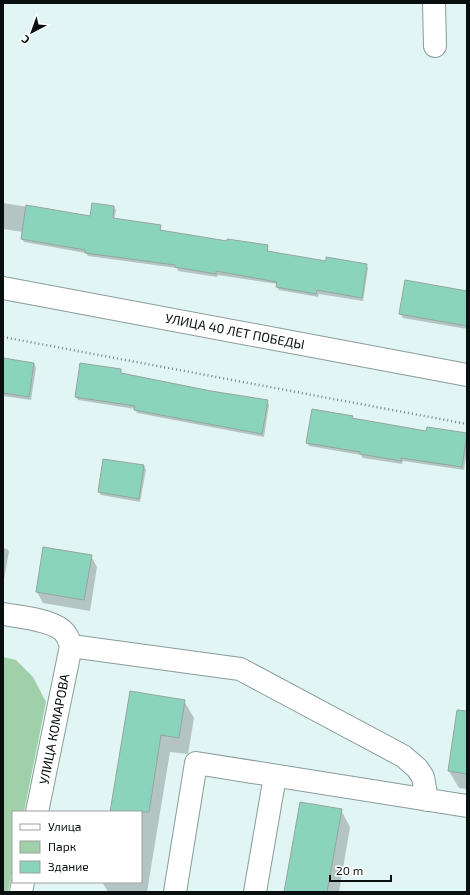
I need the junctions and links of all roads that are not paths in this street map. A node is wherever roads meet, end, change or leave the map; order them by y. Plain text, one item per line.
1 (434, 3) edge
2 (435, 46) dead end
3 (3, 288) edge
4 (467, 375) edge
5 (3, 614) edge
6 (70, 646) junction
7 (275, 776) junction
8 (428, 800) junction
9 (467, 806) edge
10 (37, 811) edge
11 (175, 892) edge
12 (255, 892) edge

1 - 2 street
3 - 4 street, УЛИЦА 40 ЛЕТ ПОБЕДЫ
5 - 6 street
6 - 8 street
6 - 10 street, УЛИЦА КОМАРОВА
7 - 8 street
7 - 11 street
7 - 12 street
8 - 9 street

